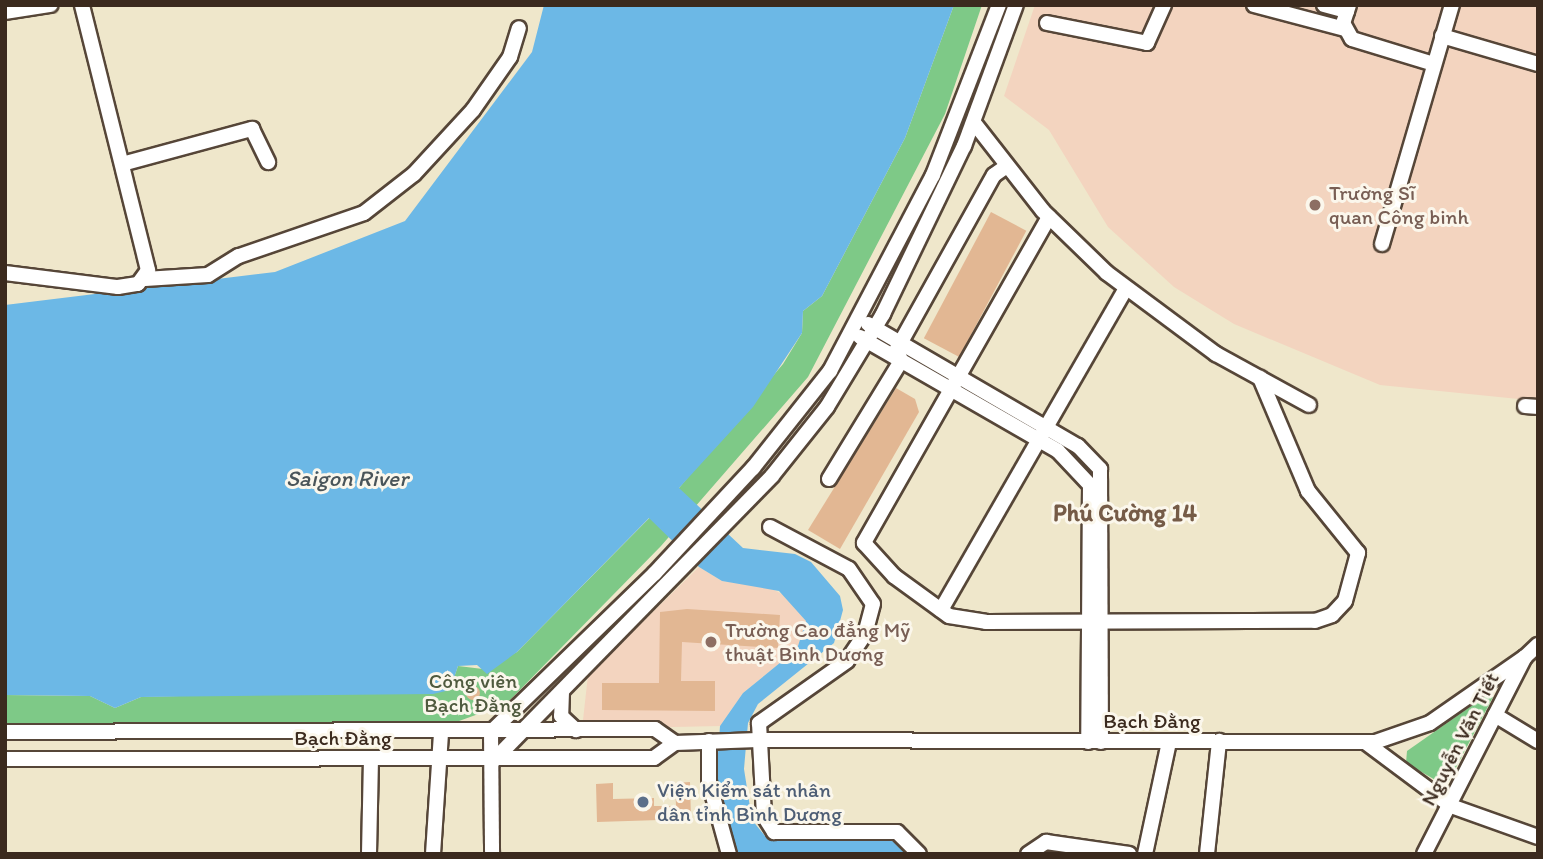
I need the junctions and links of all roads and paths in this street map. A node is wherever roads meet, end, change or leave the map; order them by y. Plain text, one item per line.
1 (50, 5) edge
2 (82, 5) edge
3 (999, 5) edge
4 (1016, 5) edge
5 (1164, 5) edge
6 (1254, 5) edge
7 (1324, 5) edge
8 (1451, 5) edge
9 (1348, 8) edge
10 (5, 12) edge
11 (1047, 23) dead end
12 (519, 28) dead end
13 (1345, 29) junction
14 (1443, 36) junction
15 (1434, 64) junction
16 (1538, 64) edge
17 (975, 124) junction
18 (268, 162) dead end
19 (122, 163) junction
20 (1007, 166) junction
21 (1049, 218) junction
22 (1382, 244) dead end
23 (5, 273) edge
24 (145, 279) junction
25 (1126, 288) junction
26 (857, 326) junction
27 (870, 334) junction
28 (901, 344) junction
29 (901, 360) junction
30 (1260, 378) junction
31 (955, 383) junction
32 (1309, 405) dead end
33 (1044, 435) junction
34 (829, 480) dead end
35 (770, 527) dead end
36 (941, 610) junction
37 (1096, 622) junction
38 (1538, 645) edge
39 (1525, 657) junction
40 (562, 692) junction
41 (1495, 715) junction
42 (576, 730) junction
43 (521, 731) junction
44 (5, 732) edge
45 (119, 732) junction
46 (283, 732) junction
47 (491, 732) junction
48 (441, 733) junction
49 (709, 741) junction
50 (756, 741) junction
51 (1094, 741) junction
52 (1169, 741) junction
53 (1219, 741) junction
54 (1538, 741) edge
55 (1365, 742) junction
56 (675, 743) junction
57 (283, 758) junction
58 (5, 759) edge
59 (120, 759) junction
60 (370, 759) junction
61 (441, 759) junction
62 (494, 761) junction
63 (1451, 806) junction
64 (1538, 837) edge
65 (369, 854) edge
66 (433, 854) edge
67 (492, 854) edge
68 (729, 854) edge
69 (919, 854) edge
70 (1028, 854) edge
71 (1129, 854) edge
72 (1145, 854) edge
73 (1207, 854) edge
74 (1424, 854) edge

1 - 10 street
2 - 19 street
3 - 26 street
4 - 17 street
5 - 11 street
6 - 13 street
7 - 9 street
8 - 14 street
9 - 13 street
12 - 24 street
13 - 15 street
14 - 15 street
14 - 16 street
15 - 22 street
17 - 20 street
17 - 27 street
18 - 19 street
19 - 24 street
20 - 21 street
20 - 28 street
21 - 25 street
21 - 31 street
23 - 24 street
25 - 30 street
25 - 33 street
26 - 27 street
26 - 47 street
27 - 28 street
27 - 29 street
27 - 40 street
28 - 29 street
28 - 31 street
29 - 31 street
29 - 34 street
30 - 32 street
30 - 37 street
31 - 33 street
31 - 36 street
33 - 36 street
33 - 37 street
35 - 50 street
36 - 37 street
37 - 51 street
38 - 39 street, Nguyễn Văn Tiết
39 - 41 street, Nguyễn Văn Tiết
39 - 55 street, Bạch Đằng
40 - 42 street
40 - 43 street
41 - 54 street
41 - 63 street, Nguyễn Văn Tiết
42 - 43 street, Bạch Đằng
42 - 56 street, Bạch Đằng
43 - 47 street, Bạch Đằng
43 - 62 street
44 - 45 street, Bạch Đằng
45 - 46 street, Bạch Đằng
45 - 59 street
46 - 48 street, Bạch Đằng
46 - 57 street
47 - 48 street, Bạch Đằng
47 - 62 street
48 - 61 street
49 - 50 street, Bạch Đằng
49 - 56 street, Bạch Đằng
49 - 68 street
50 - 51 street, Bạch Đằng
50 - 69 street
51 - 52 street, Bạch Đằng
52 - 53 street, Bạch Đằng
52 - 72 street
53 - 55 street, Bạch Đằng
53 - 73 street
55 - 63 street
56 - 62 street, Bạch Đằng
57 - 59 street, Bạch Đằng
57 - 60 street, Bạch Đằng
58 - 59 street, Bạch Đằng
60 - 61 street, Bạch Đằng
60 - 65 street
61 - 62 street, Bạch Đằng
61 - 66 street
62 - 67 street
63 - 64 street
63 - 74 street, Nguyễn Văn Tiết
70 - 71 street

